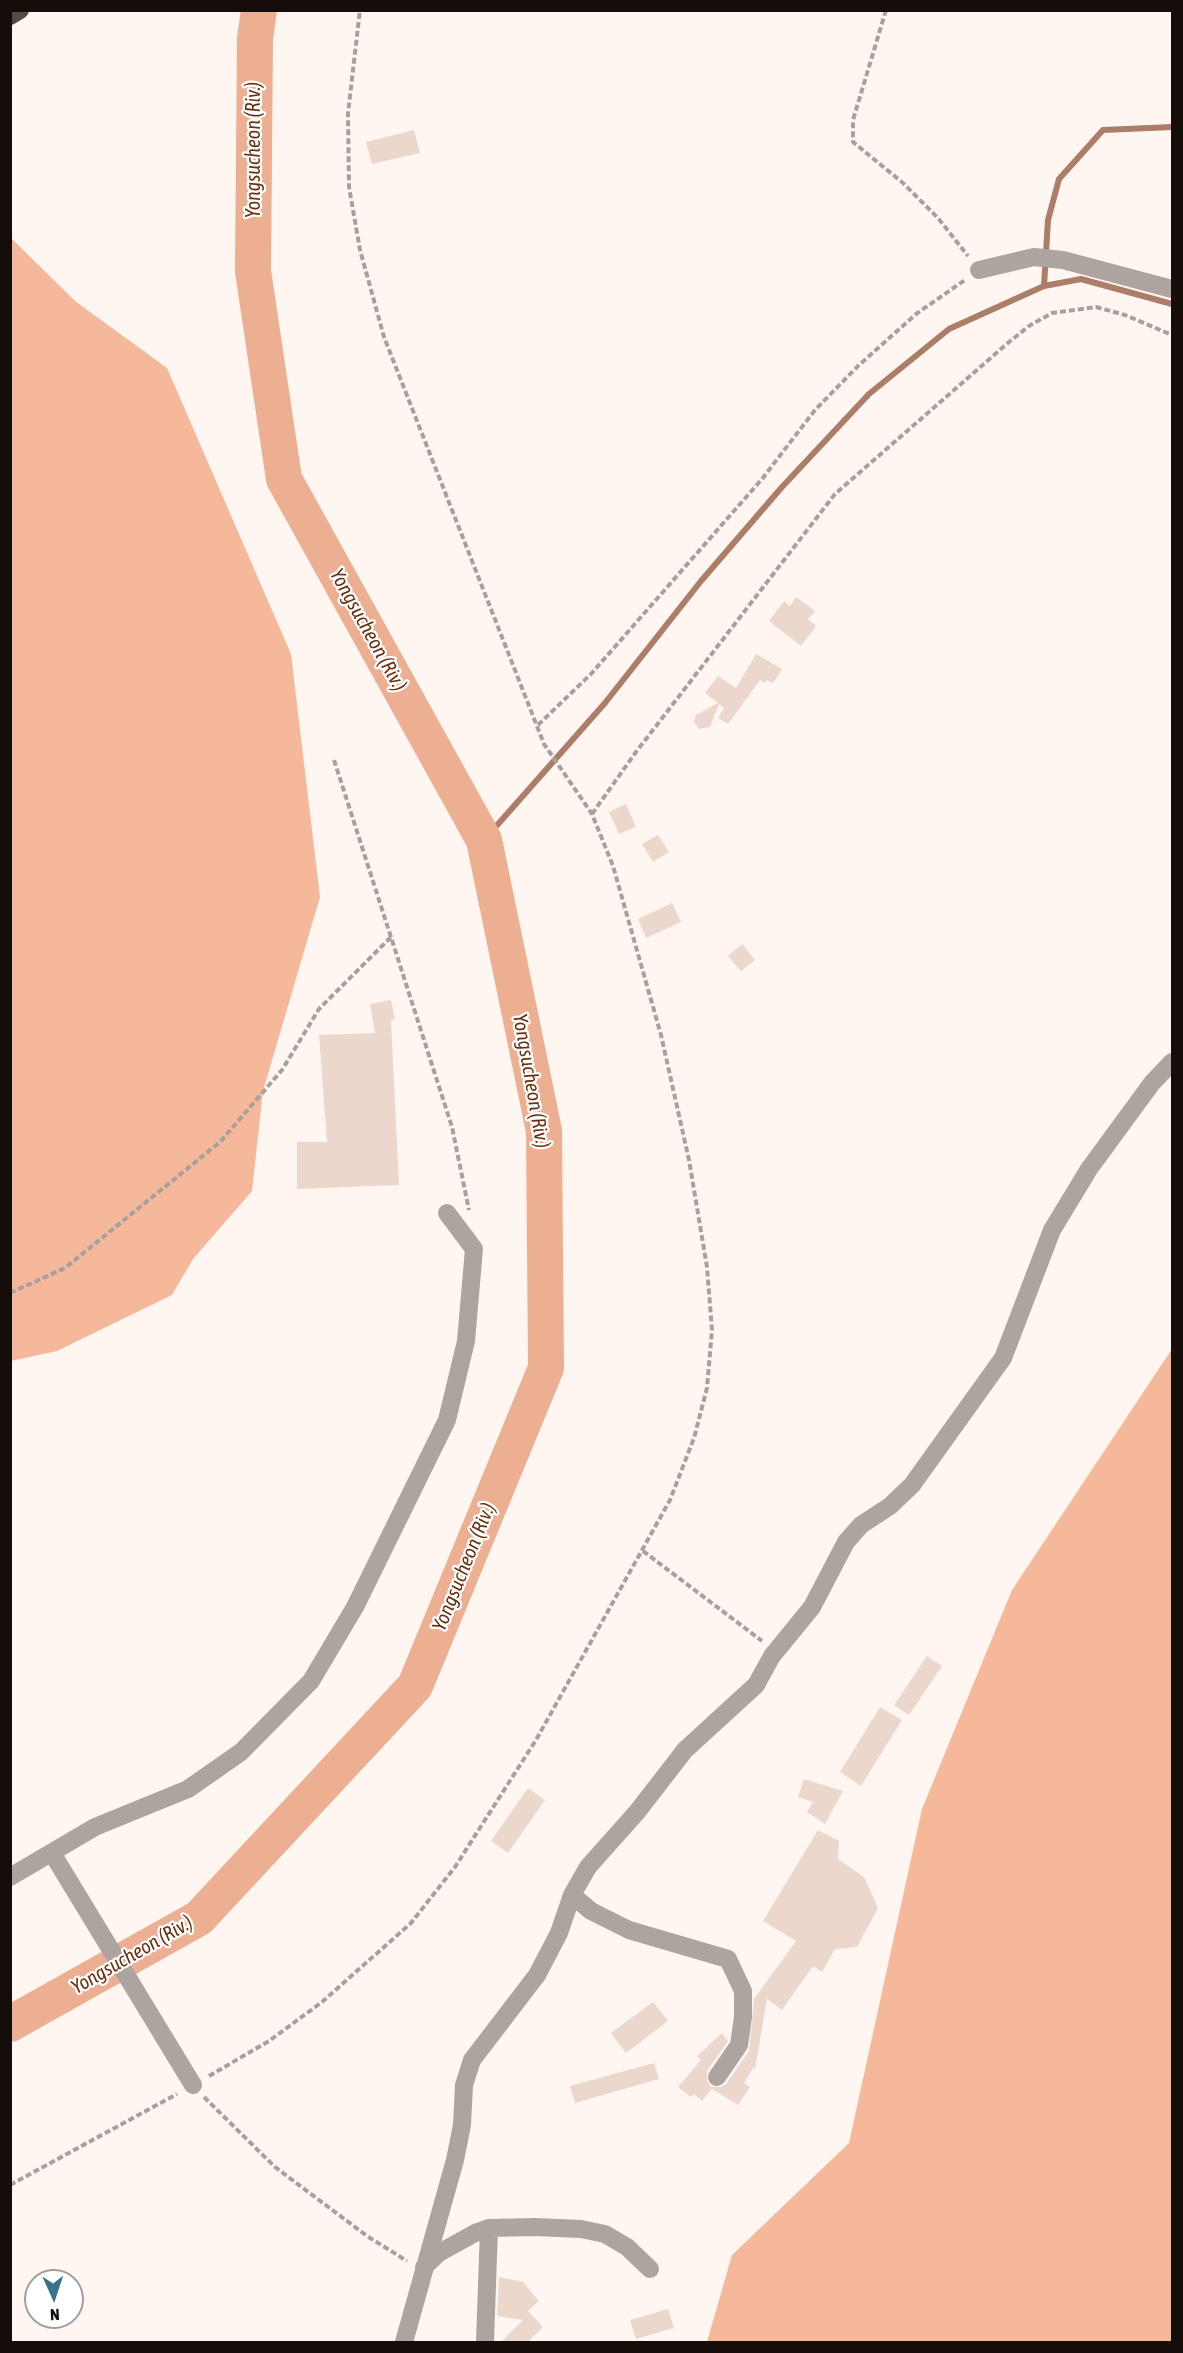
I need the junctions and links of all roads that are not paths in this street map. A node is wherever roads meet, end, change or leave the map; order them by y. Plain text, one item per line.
1 (20, 10) edge
2 (10, 16) edge
3 (979, 270) road end
4 (1173, 289) edge
5 (1173, 1062) edge
6 (447, 1213) dead end
7 (52, 1853) junction
8 (10, 1877) edge
9 (572, 1895) junction
10 (717, 2077) dead end
11 (193, 2085) road end
12 (489, 2228) junction
13 (424, 2266) junction
14 (650, 2269) dead end
15 (404, 2343) edge
16 (485, 2343) edge

1 - 2 highway
3 - 4 street
5 - 9 street
6 - 7 street
7 - 8 street
7 - 11 street
9 - 10 street
9 - 13 street
12 - 13 street
12 - 14 street
12 - 16 street
13 - 15 street

